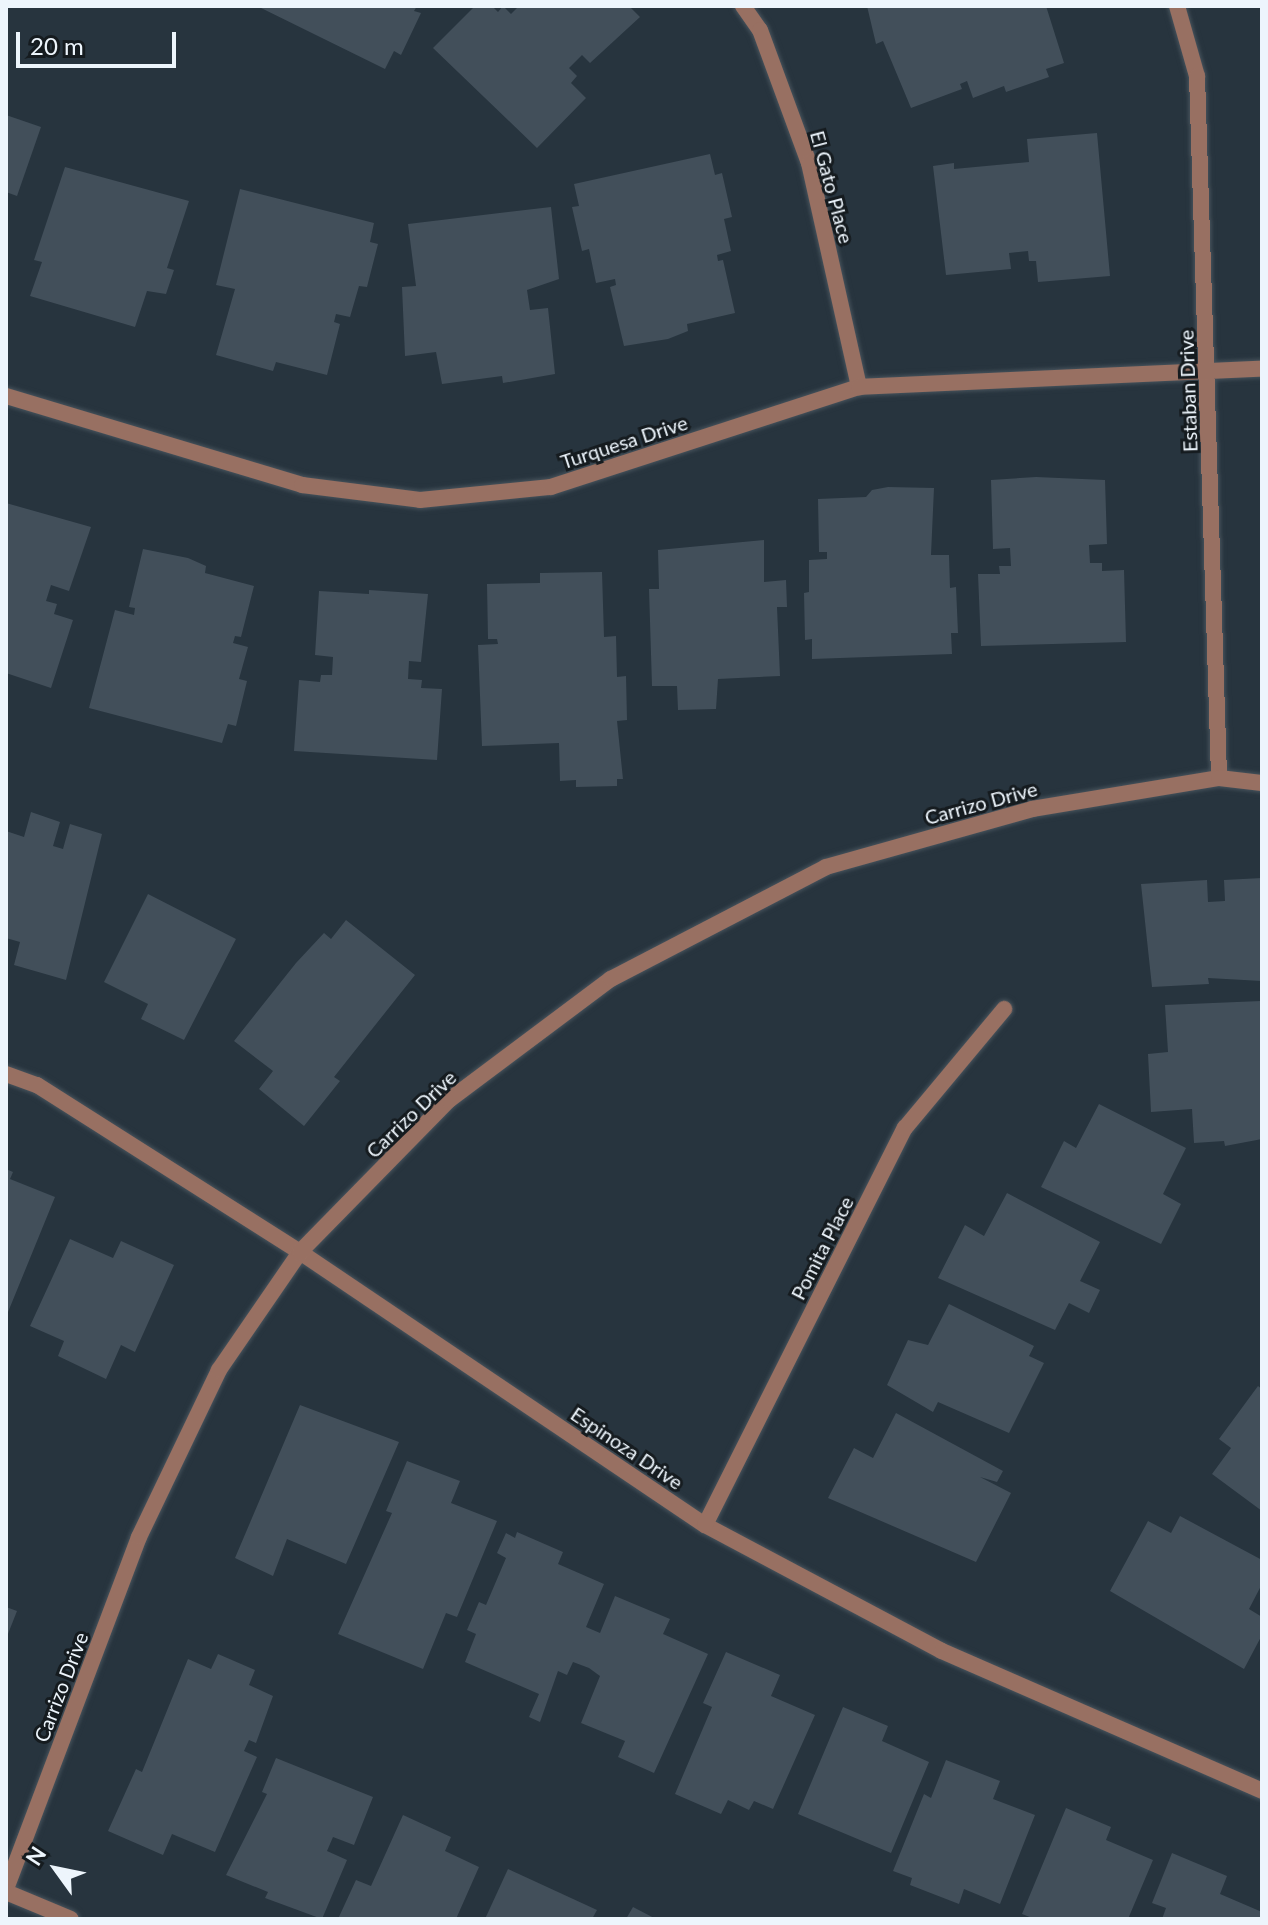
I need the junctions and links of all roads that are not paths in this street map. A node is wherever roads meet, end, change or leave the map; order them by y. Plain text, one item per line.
1 (743, 6) edge
2 (1177, 6) edge
3 (1262, 369) edge
4 (1208, 372) junction
5 (859, 387) junction
6 (6, 396) edge
7 (1219, 778) junction
8 (1262, 783) edge
9 (1004, 1009) dead end
10 (6, 1074) edge
11 (300, 1252) junction
12 (705, 1525) junction
13 (1262, 1791) edge
14 (6, 1891) edge
15 (71, 1919) edge

1 - 5 street, El Gato Place
2 - 4 street, Estaban Drive
3 - 4 street, Turquesa Drive
4 - 5 street, Turquesa Drive
4 - 7 street, Estaban Drive
5 - 6 street, Turquesa Drive
7 - 8 street, Carrizo Drive
7 - 11 street, Carrizo Drive
9 - 12 street, Pomita Place
10 - 11 street, Espinoza Drive
11 - 12 street, Espinoza Drive
11 - 14 street, Carrizo Drive
12 - 13 street, Espinoza Drive
14 - 15 street

